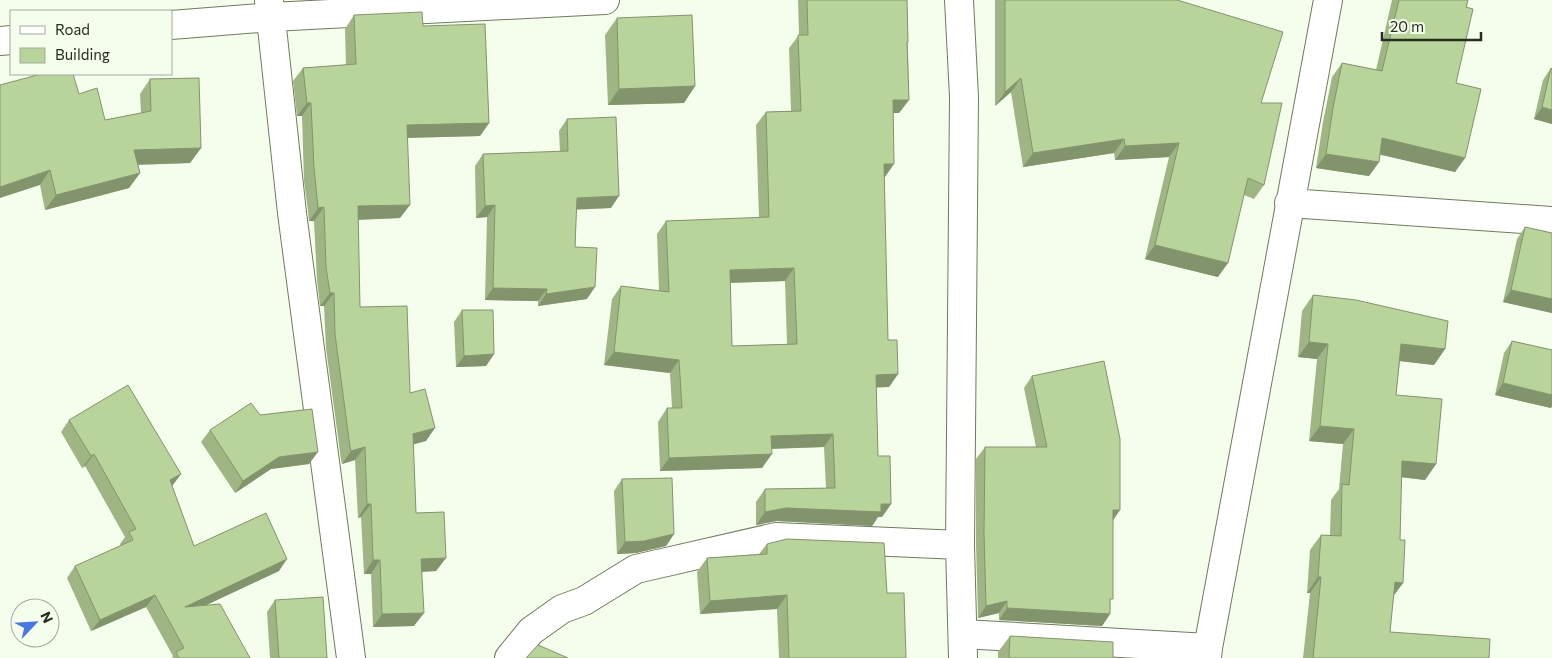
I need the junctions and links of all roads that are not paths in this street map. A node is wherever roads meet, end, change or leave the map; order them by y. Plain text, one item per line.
1 (605, 0) edge
2 (959, 0) edge
3 (1328, 0) edge
4 (270, 8) edge
5 (172, 25) edge
6 (1289, 202) junction
7 (1552, 221) edge
8 (960, 545) junction
9 (963, 646) edge
10 (1207, 653) edge
11 (351, 658) edge
12 (509, 658) edge

1 - 4 street
2 - 8 street
3 - 6 street
4 - 5 street
4 - 11 street
6 - 7 street
6 - 10 street
8 - 9 street
8 - 12 street
9 - 10 street

